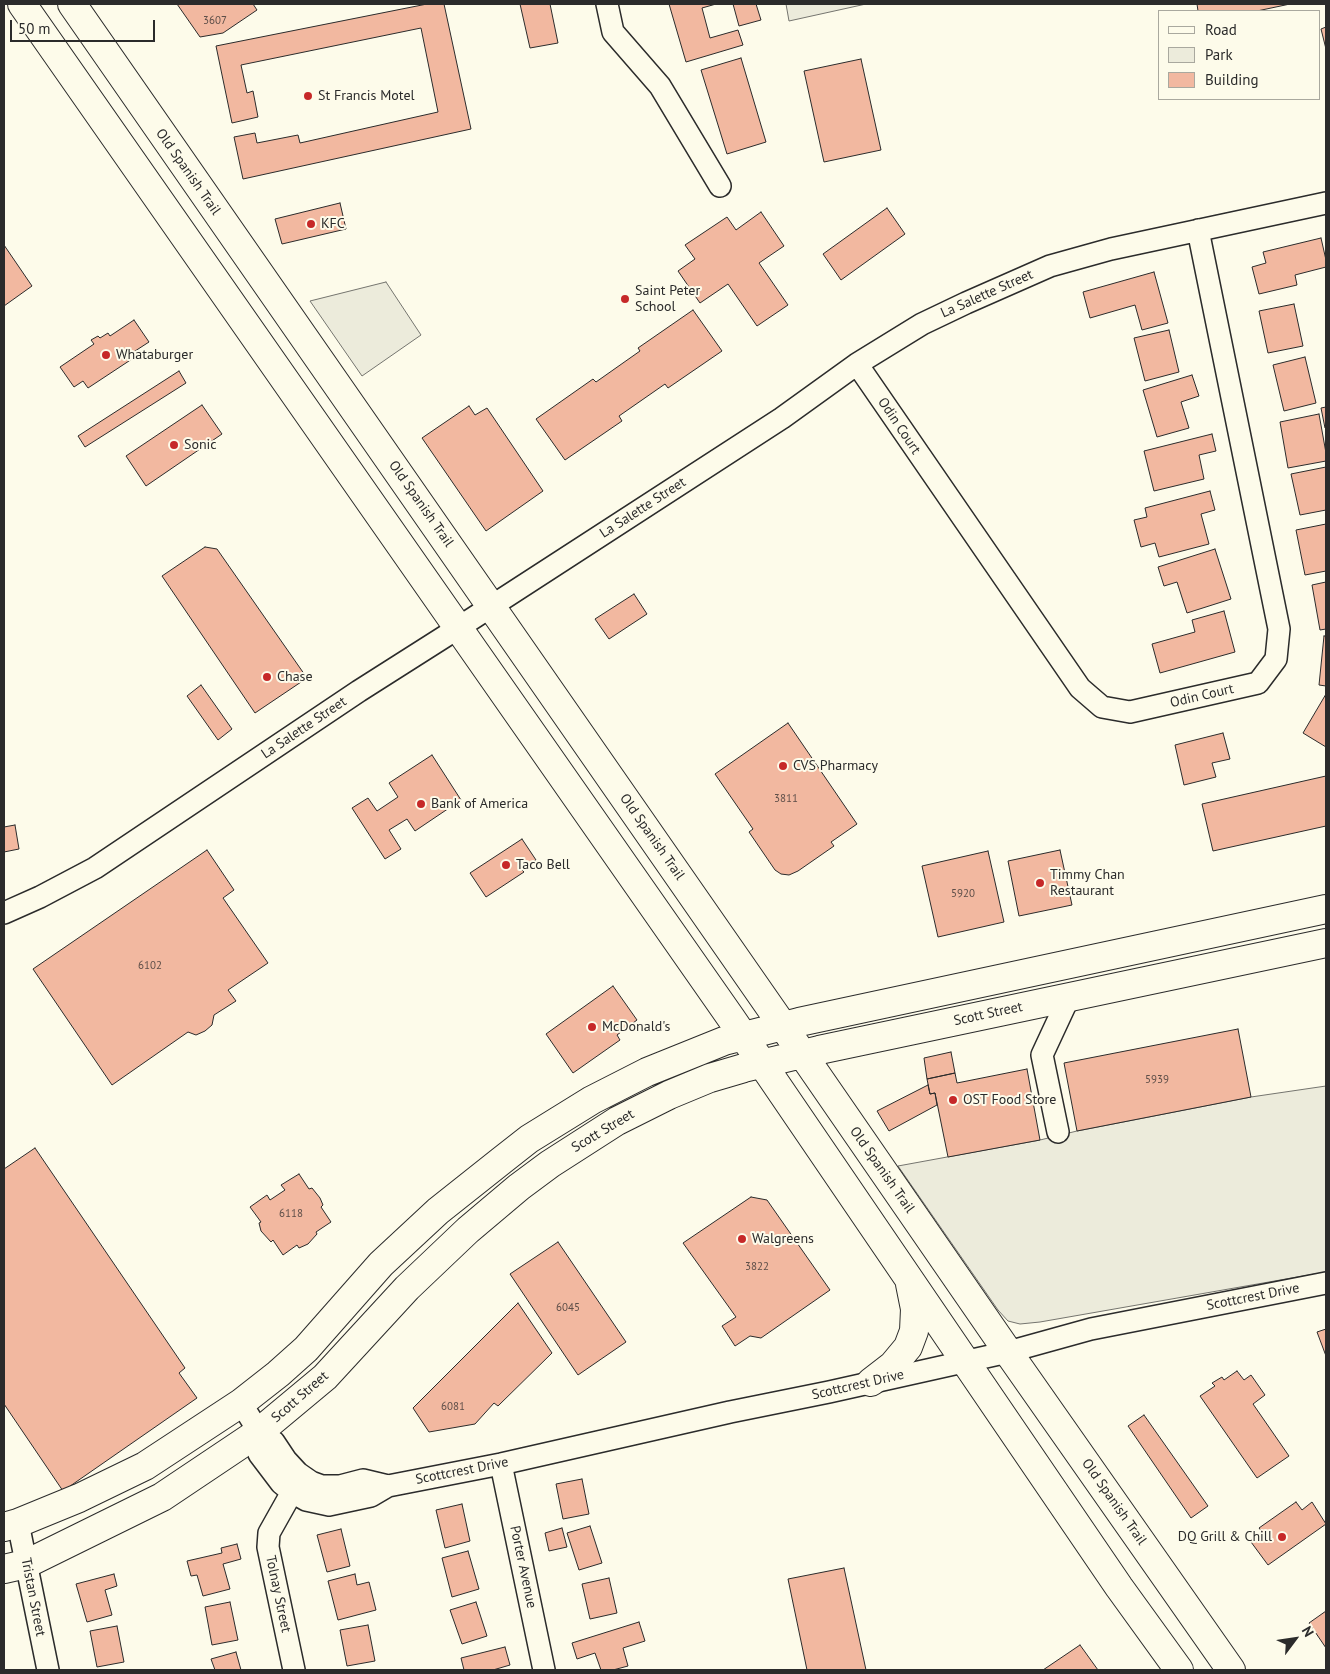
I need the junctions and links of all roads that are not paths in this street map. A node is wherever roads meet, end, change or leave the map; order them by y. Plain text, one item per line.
1 (22, 4) edge
2 (72, 4) edge
3 (607, 4) edge
4 (106, 53) junction
5 (73, 78) junction
6 (179, 159) junction
7 (145, 180) junction
8 (720, 186) dead end
9 (1326, 202) edge
10 (1198, 230) junction
11 (300, 330) junction
12 (265, 352) junction
13 (857, 364) junction
14 (491, 606) junction
15 (458, 628) junction
16 (646, 828) junction
17 (617, 854) junction
18 (1326, 909) edge
19 (4, 912) edge
20 (1326, 943) edge
21 (1061, 966) junction
22 (1069, 997) junction
23 (784, 1026) junction
24 (744, 1036) junction
25 (802, 1054) junction
26 (763, 1063) junction
27 (1058, 1132) dead end
28 (438, 1211) junction
29 (468, 1230) junction
30 (909, 1277) junction
31 (1326, 1283) edge
32 (1008, 1352) junction
33 (966, 1360) junction
34 (871, 1382) junction
35 (241, 1403) junction
36 (259, 1432) junction
37 (501, 1464) junction
38 (388, 1486) junction
39 (292, 1492) junction
40 (11, 1525) edge
41 (1157, 1564) junction
42 (15, 1567) edge
43 (1119, 1587) junction
44 (48, 1670) edge
45 (294, 1670) edge
46 (544, 1670) edge
47 (1179, 1670) edge
48 (1231, 1670) edge

1 - 5 main road
2 - 4 main road, Old Spanish Trail
3 - 8 street
4 - 5 main road
4 - 6 main road, Old Spanish Trail
5 - 7 main road
6 - 7 main road
6 - 11 main road, Old Spanish Trail
7 - 12 main road
9 - 10 street, La Salette Street
10 - 13 street, La Salette Street
10 - 13 street, Odin Court
11 - 12 main road
11 - 14 main road, Old Spanish Trail
12 - 15 main road
13 - 14 street, La Salette Street
14 - 15 street, La Salette Street
14 - 16 main road, Old Spanish Trail
15 - 17 main road
15 - 19 street, La Salette Street
16 - 17 main road
16 - 23 main road, Old Spanish Trail
17 - 24 main road
18 - 21 main road
20 - 22 main road, Scott Street
21 - 22 main road
21 - 23 main road
22 - 25 main road, Scott Street
22 - 27 street
23 - 24 main road
23 - 25 main road, Old Spanish Trail
24 - 26 main road
24 - 28 main road
25 - 26 main road, Scott Street
25 - 32 main road, Old Spanish Trail
26 - 29 main road, Scott Street
26 - 30 main road
28 - 29 main road
28 - 35 main road
29 - 36 main road, Scott Street
30 - 33 main road
30 - 34 main road
31 - 32 street, Scottcrest Drive
32 - 33 street, Scottcrest Drive
32 - 41 main road, Old Spanish Trail
33 - 34 street, Scottcrest Drive
33 - 43 main road
34 - 37 street, Scottcrest Drive
35 - 36 street, Scottcrest Drive
35 - 40 main road
36 - 38 street, Scottcrest Drive
36 - 39 street, Scottcrest Drive
36 - 42 main road, Scott Street
37 - 38 street, Scottcrest Drive
37 - 46 street, Porter Avenue
38 - 39 street, Scottcrest Drive
39 - 45 street, Tolnay Street
40 - 42 street, Tristan Street
41 - 43 main road
41 - 48 main road, Old Spanish Trail
42 - 44 street, Tristan Street
43 - 47 main road

